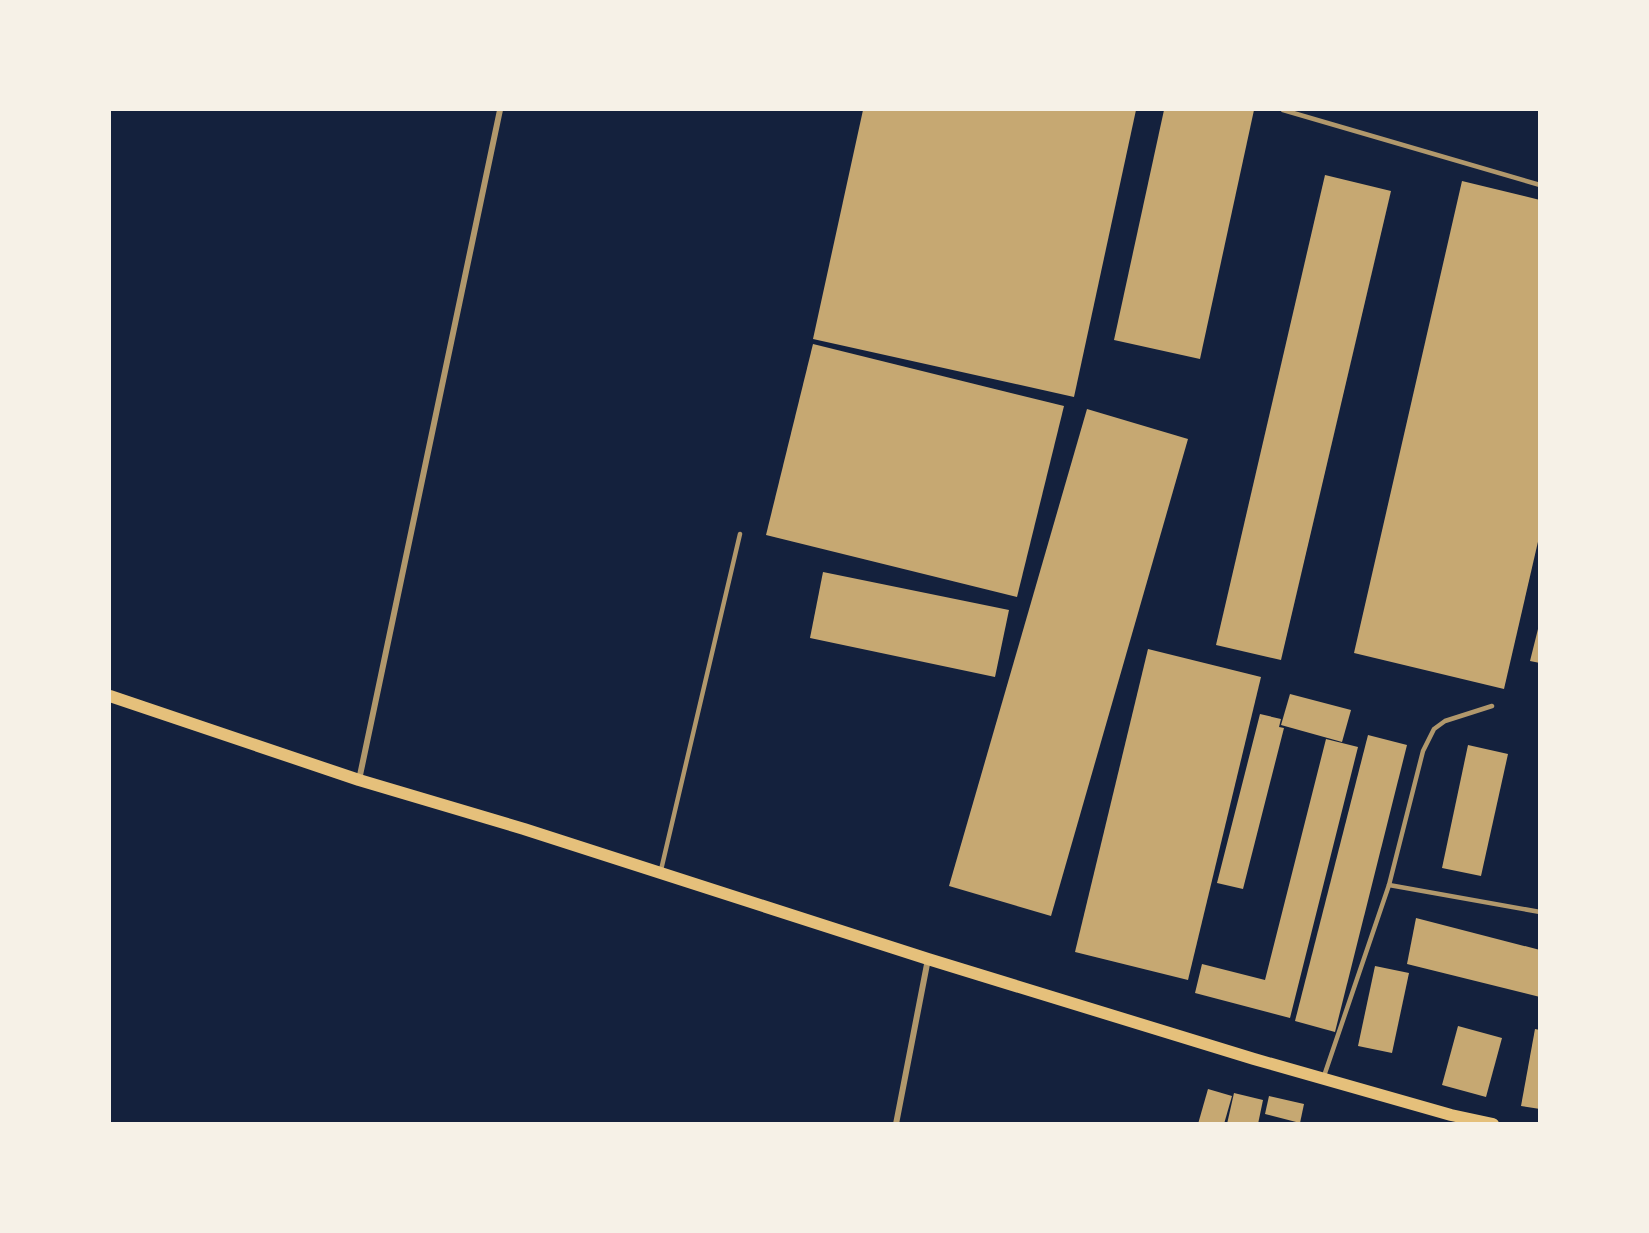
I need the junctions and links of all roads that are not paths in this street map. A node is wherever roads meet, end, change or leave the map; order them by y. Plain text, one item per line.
1 (500, 110) edge
2 (1283, 110) edge
3 (1539, 185) edge
4 (740, 534) dead end
5 (110, 696) edge
6 (1492, 706) dead end
7 (358, 780) junction
8 (660, 873) junction
9 (1389, 885) junction
10 (1539, 912) edge
11 (928, 959) junction
12 (1324, 1079) junction
13 (896, 1124) edge
14 (1493, 1124) edge

1 - 7 street
2 - 3 lane
4 - 8 lane
5 - 7 main road
6 - 9 lane
7 - 8 main road
8 - 11 main road
9 - 10 lane
9 - 12 lane
11 - 12 main road
11 - 13 street
12 - 14 main road

